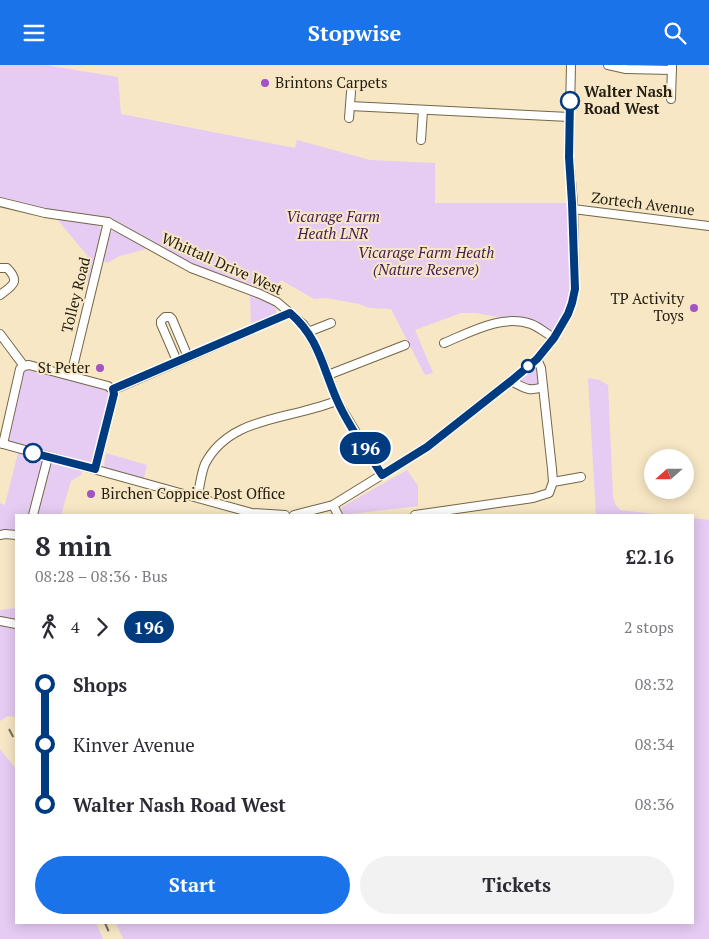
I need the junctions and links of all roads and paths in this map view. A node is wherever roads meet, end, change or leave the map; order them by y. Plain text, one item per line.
1 (571, 65) edge
2 (608, 65) edge
3 (672, 67) edge
4 (351, 93) dead end
5 (671, 99) dead end
6 (350, 106) junction
7 (423, 110) junction
8 (569, 117) junction
9 (349, 118) dead end
10 (421, 140) dead end
11 (0, 202) edge
12 (573, 209) junction
13 (108, 222) junction
14 (709, 225) edge
15 (0, 268) edge
16 (0, 295) edge
17 (290, 313) junction
18 (331, 323) dead end
19 (308, 332) junction
20 (0, 334) edge
21 (554, 338) junction
22 (444, 343) dead end
23 (3, 345) edge
24 (405, 345) dead end
25 (188, 357) junction
26 (537, 359) junction
27 (177, 361) junction
28 (24, 366) junction
29 (71, 375) junction
30 (328, 375) junction
31 (511, 381) junction
32 (544, 387) junction
33 (113, 389) junction
34 (337, 401) junction
35 (1, 443) edge
36 (48, 457) junction
37 (95, 469) junction
38 (382, 475) junction
39 (580, 477) dead end
40 (553, 482) junction
41 (197, 497) junction
42 (333, 505) junction
43 (33, 514) edge
44 (259, 514) edge
45 (298, 514) edge
46 (338, 514) edge
47 (423, 514) edge
48 (0, 535) edge
49 (15, 535) edge
50 (2, 622) edge
51 (15, 624) edge

1 - 8 street
2 - 3 street
3 - 5 street
4 - 6 street
6 - 7 street
6 - 9 street
7 - 8 street
7 - 10 street
8 - 12 street
11 - 13 street
12 - 14 street, Zortech Avenue
12 - 21 street
13 - 17 street, Whittall Drive West
13 - 29 street, Tolley Road
15 - 16 street
17 - 19 street, Whittall Drive West
17 - 25 street
18 - 19 street
19 - 30 street, Whittall Drive West
20 - 23 street
21 - 22 street
21 - 26 street
23 - 28 street
24 - 30 street
25 - 27 street
25 - 27 street
26 - 31 street
26 - 32 street
27 - 33 street
28 - 29 street
28 - 35 street
29 - 33 street
30 - 34 street, Whittall Drive West
31 - 32 street
31 - 38 street
32 - 40 street
33 - 37 street
34 - 38 street, Whittall Drive West
34 - 41 street
35 - 36 street
36 - 37 street
36 - 43 street
37 - 41 street
38 - 42 street
39 - 40 street
40 - 47 street
41 - 44 street
42 - 45 street
42 - 46 street
48 - 49 street
50 - 51 street

